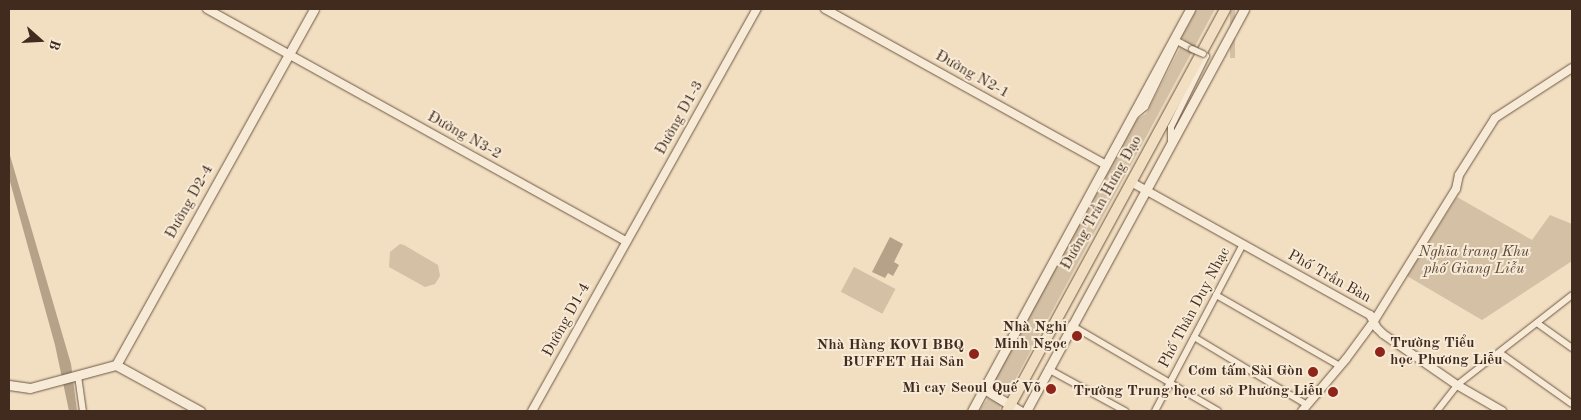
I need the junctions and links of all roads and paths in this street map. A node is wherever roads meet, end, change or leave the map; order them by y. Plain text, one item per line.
1 (208, 9) edge
2 (314, 9) edge
3 (757, 9) edge
4 (825, 9) edge
5 (1190, 9) edge
6 (1226, 9) edge
7 (1244, 9) edge
8 (290, 54) junction
9 (1572, 68) edge
10 (1131, 119) junction
11 (1171, 143) junction
12 (1106, 164) junction
13 (1131, 182) junction
14 (1145, 189) junction
15 (626, 241) junction
16 (1243, 244) junction
17 (1216, 295) junction
18 (1572, 295) edge
19 (1374, 320) junction
20 (1537, 323) junction
21 (1071, 325) junction
22 (1194, 338) junction
23 (1572, 348) edge
24 (1500, 353) junction
25 (116, 365) junction
26 (1340, 366) junction
27 (1048, 369) junction
28 (78, 376) junction
29 (1170, 382) junction
30 (1457, 385) junction
31 (9, 386) edge
32 (984, 390) junction
33 (1572, 404) edge
34 (1008, 408) edge
35 (1304, 408) edge
36 (1572, 408) edge
37 (82, 411) edge
38 (200, 411) edge
39 (532, 411) edge
40 (972, 411) edge
41 (1020, 411) edge
42 (1026, 411) edge
43 (1125, 411) edge
44 (1155, 411) edge
45 (1218, 411) edge
46 (1437, 411) edge
47 (1502, 411) edge
48 (1569, 411) edge

1 - 8 street, Đường N3-2
2 - 8 main road, Đường D2-4
3 - 15 street, Đường D1-3
4 - 12 street, Đường N2-1
5 - 10 main road, Đường Trần Hưng Đạo
6 - 13 highway, Đường Trần Hưng Đạo
7 - 11 main road, Đường Trần Hưng Đạo
8 - 15 street, Đường N3-2
8 - 25 main road, Đường D2-4
9 - 19 street
10 - 11 street, bridge
10 - 12 main road, Đường Trần Hưng Đạo
11 - 14 main road, Đường Trần Hưng Đạo
12 - 32 main road, Đường Trần Hưng Đạo
13 - 14 street, Phố Trần Bàn
13 - 34 highway, Đường Trần Hưng Đạo
14 - 16 street, Phố Trần Bàn
14 - 21 main road, Đường Trần Hưng Đạo
15 - 39 street, Đường D1-4
16 - 17 street, Phố Thân Duy Nhạc
16 - 19 street, Phố Trần Bàn
17 - 22 street, Phố Thân Duy Nhạc
17 - 26 street
18 - 20 street
19 - 26 street
19 - 30 street, Phố Trần Bàn
20 - 23 street
20 - 24 street
21 - 27 main road, Đường Trần Hưng Đạo
21 - 29 street
22 - 29 street, Phố Thân Duy Nhạc
22 - 35 street
24 - 30 street
24 - 33 street
25 - 28 main road
25 - 38 main road
26 - 35 street
27 - 42 main road, Đường Trần Hưng Đạo
27 - 43 street
28 - 31 main road
28 - 37 street
29 - 44 street, Phố Thân Duy Nhạc
29 - 45 street
30 - 46 street
30 - 47 street, Phố Trần Bàn
32 - 34 main road
32 - 40 main road, Đường Trần Hưng Đạo
34 - 41 main road
36 - 48 street

